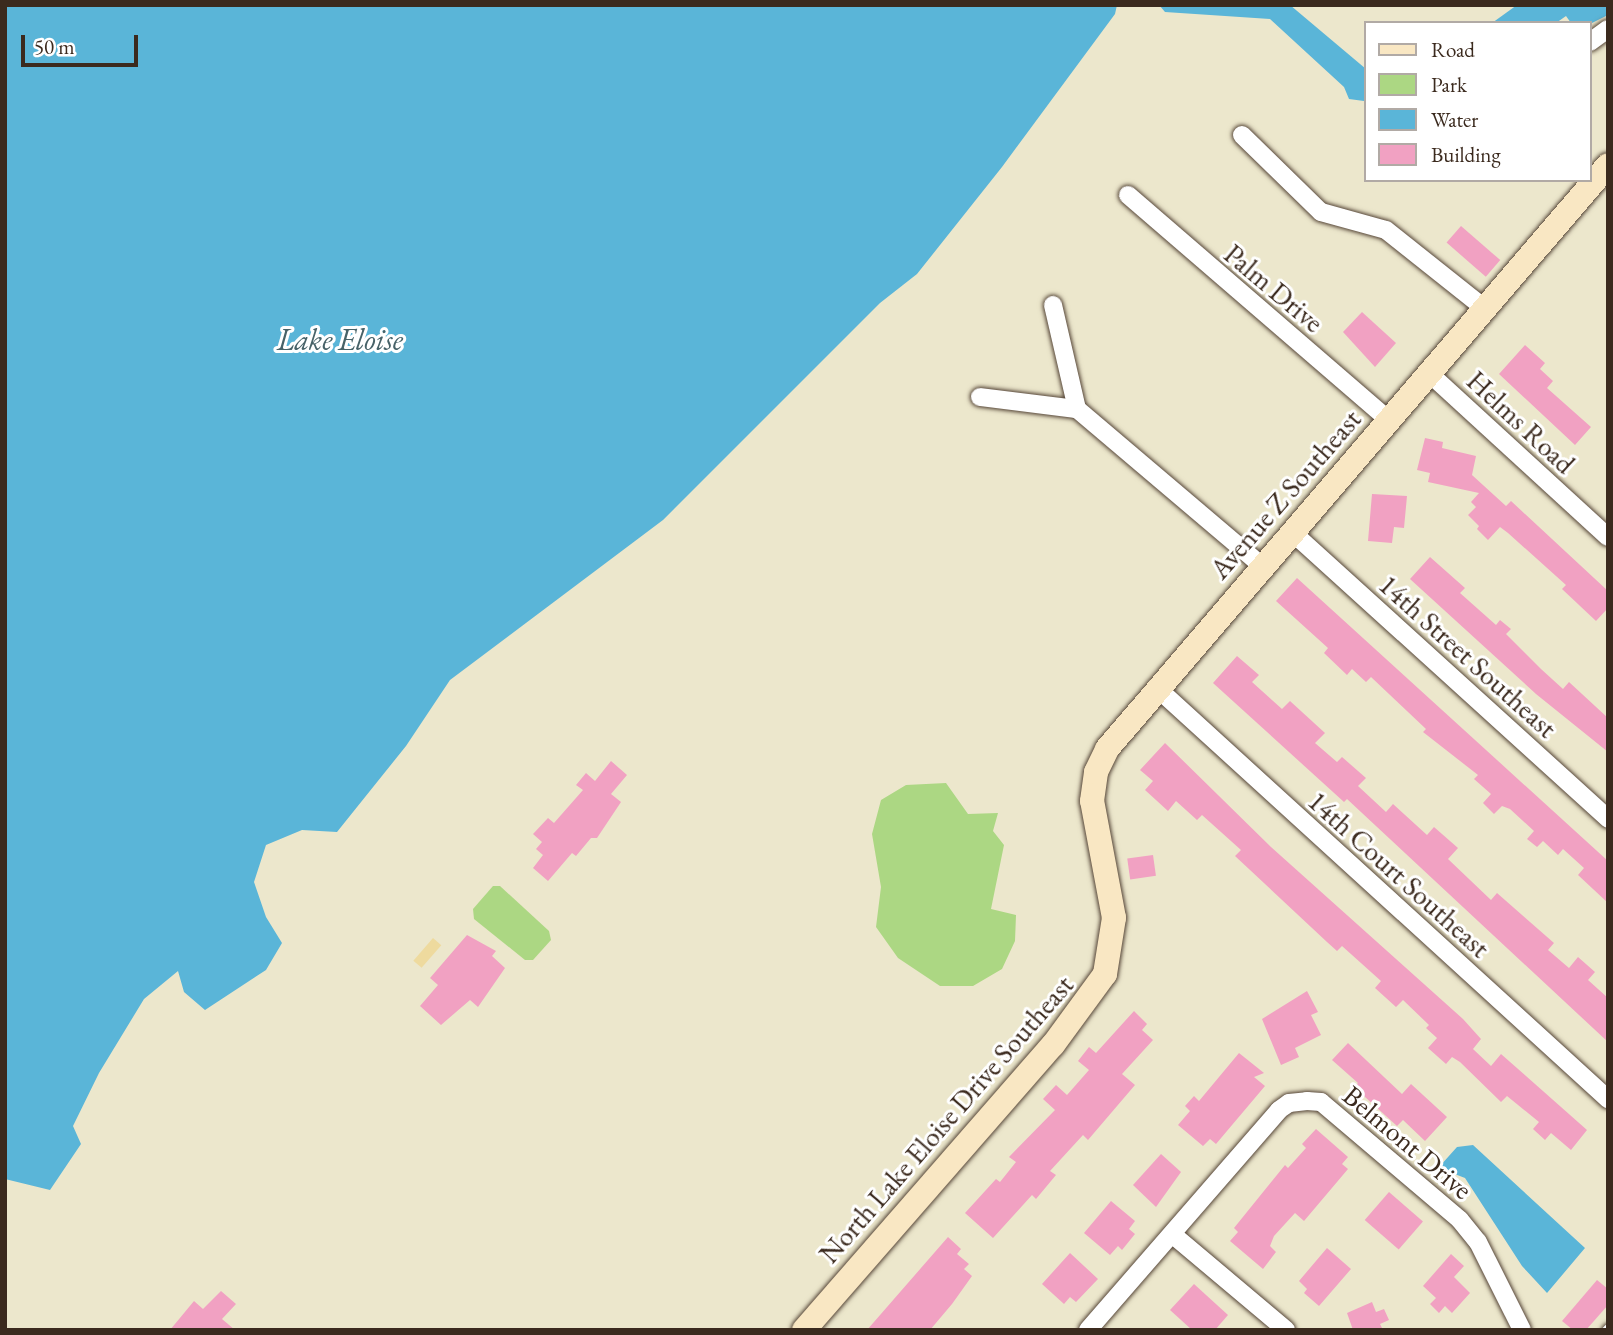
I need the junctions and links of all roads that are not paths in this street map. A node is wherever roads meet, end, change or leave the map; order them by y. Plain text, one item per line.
1 (1608, 29) edge
2 (1592, 41) edge
3 (1242, 135) dead end
4 (1608, 165) edge
5 (1128, 195) dead end
6 (1053, 304) dead end
7 (1484, 308) junction
8 (1430, 374) junction
9 (980, 397) dead end
10 (1077, 408) junction
11 (1389, 420) junction
12 (1292, 532) junction
13 (1608, 537) edge
14 (1262, 566) junction
15 (1156, 687) junction
16 (1608, 819) edge
17 (1109, 895) joint
18 (1608, 1099) edge
19 (1172, 1234) junction
20 (804, 1330) edge
21 (1088, 1330) edge
22 (1286, 1330) edge
23 (1522, 1330) edge

1 - 2 street
3 - 7 street
4 - 7 street, Avenue Z Southeast
5 - 11 street, Palm Drive
6 - 10 street
7 - 8 street, Avenue Z Southeast
8 - 11 street, Avenue Z Southeast
8 - 13 street, Helms Road
9 - 10 street
10 - 14 street
11 - 12 street, Avenue Z Southeast
12 - 14 street, Avenue Z Southeast
12 - 16 street, 14th Street Southeast
14 - 15 street, Avenue Z Southeast
15 - 17 street, Avenue Z Southeast
15 - 18 street, 14th Court Southeast
17 - 20 street, North Lake Eloise Drive Southeast
19 - 21 street, Belmont Drive
19 - 22 street
19 - 23 street, Belmont Drive

